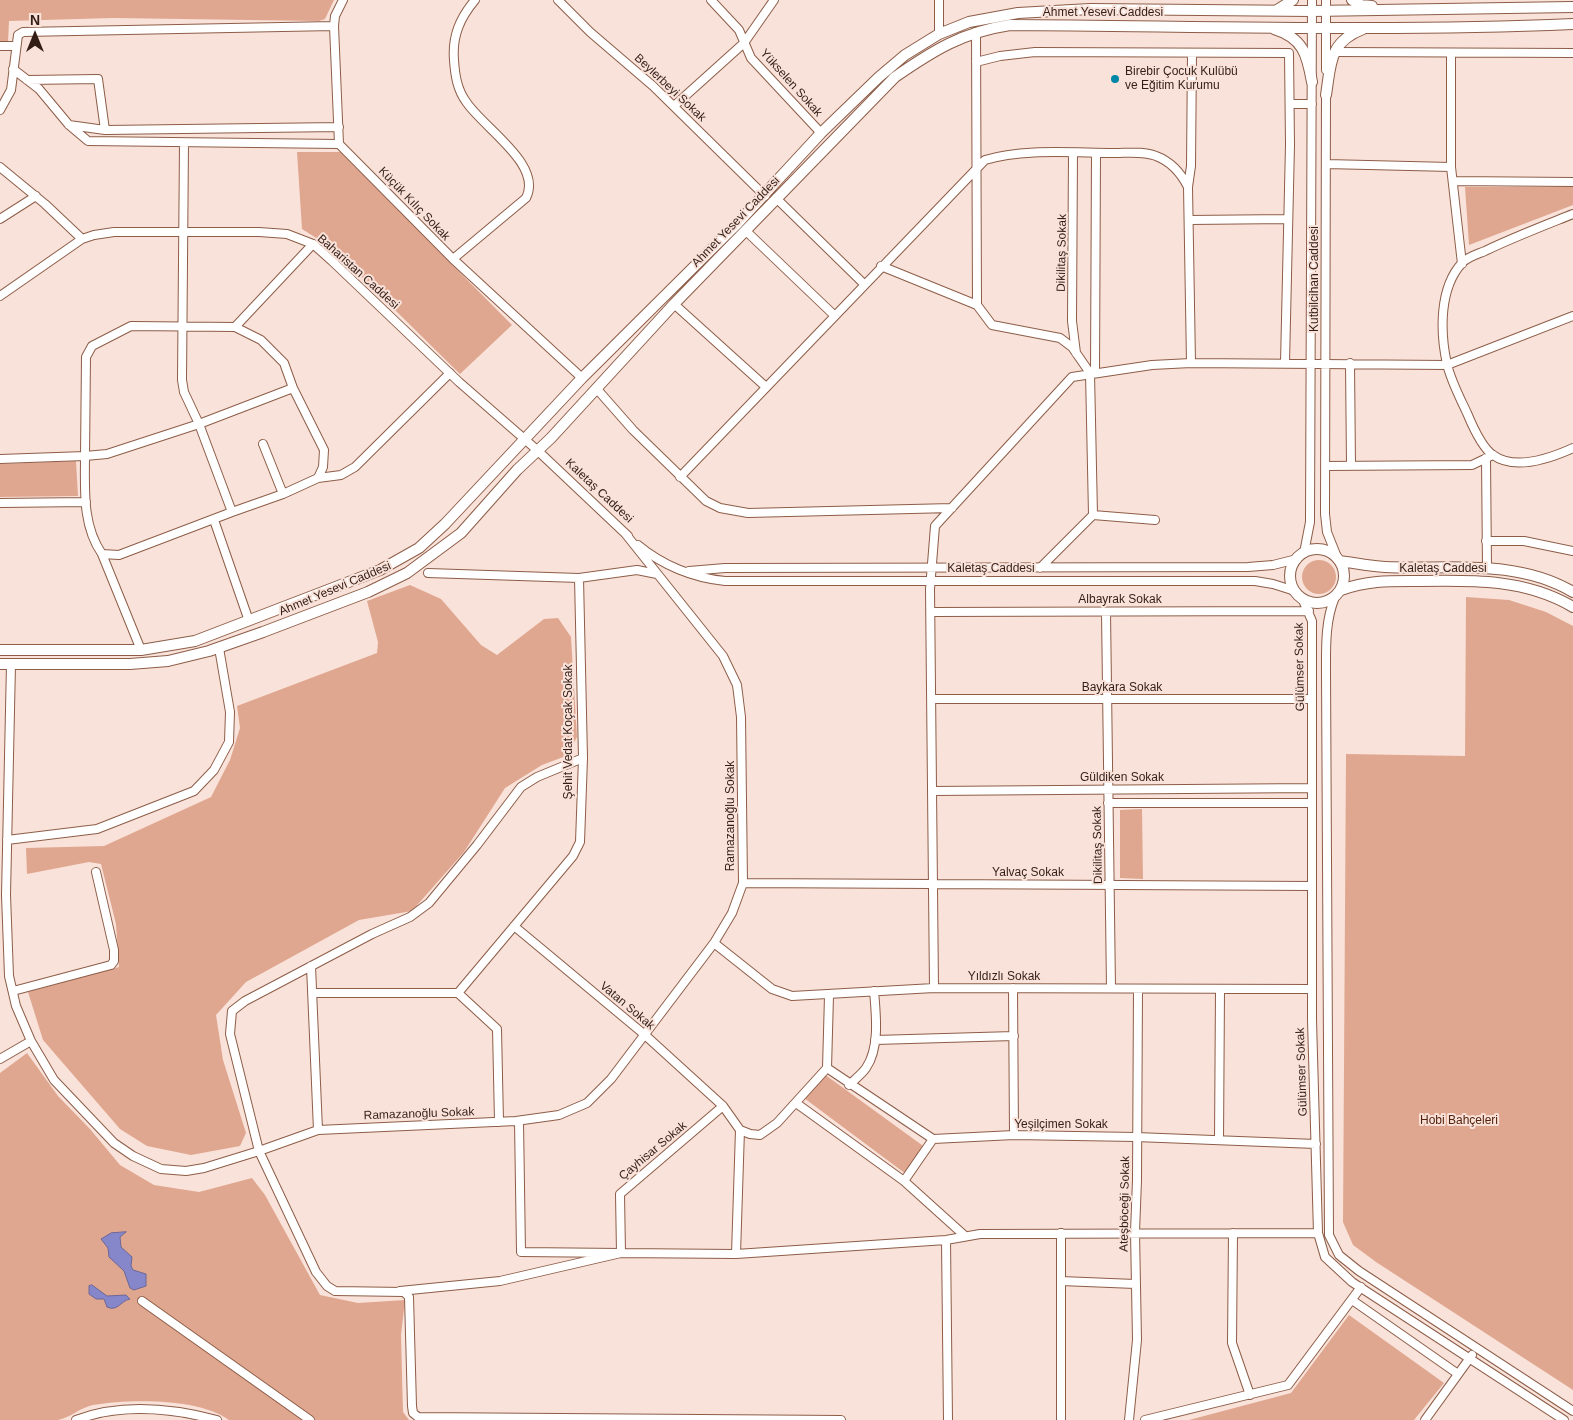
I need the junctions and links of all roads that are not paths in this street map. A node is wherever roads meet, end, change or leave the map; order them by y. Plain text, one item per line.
1 (343, 0) edge
2 (475, 0) edge
3 (558, 0) edge
4 (711, 0) edge
5 (774, 0) edge
6 (939, 0) edge
7 (1292, 0) edge
8 (1312, 0) edge
9 (1326, 0) edge
10 (1352, 0) edge
11 (1573, 7) edge
12 (1274, 11) junction
13 (1312, 11) junction
14 (1326, 11) junction
15 (1425, 11) junction
16 (1573, 24) edge
17 (334, 26) junction
18 (1266, 26) junction
19 (1312, 27) junction
20 (1326, 27) junction
21 (1367, 27) junction
22 (976, 32) junction
23 (939, 34) junction
24 (744, 43) junction
25 (0, 46) edge
26 (16, 46) junction
27 (1334, 52) junction
28 (1192, 53) junction
29 (1451, 53) junction
30 (1573, 53) edge
31 (976, 62) junction
32 (13, 69) junction
33 (27, 80) junction
34 (1312, 82) junction
35 (1326, 95) junction
36 (1290, 104) junction
37 (1312, 104) junction
38 (674, 106) junction
39 (0, 110) edge
40 (69, 124) junction
41 (339, 127) junction
42 (105, 130) junction
43 (821, 133) junction
44 (184, 143) junction
45 (339, 144) junction
46 (1073, 153) junction
47 (1096, 153) junction
48 (1326, 164) junction
49 (977, 166) junction
50 (1451, 166) junction
51 (0, 168) edge
52 (1453, 181) junction
53 (1573, 182) edge
54 (1188, 187) junction
55 (36, 196) junction
56 (765, 196) junction
57 (776, 198) junction
58 (1573, 214) edge
59 (0, 219) edge
60 (1288, 219) junction
61 (1189, 220) junction
62 (746, 231) junction
63 (182, 234) junction
64 (82, 239) junction
65 (313, 244) junction
66 (452, 259) junction
67 (1462, 264) junction
68 (881, 266) junction
69 (864, 284) junction
70 (0, 296) edge
71 (674, 304) junction
72 (977, 305) junction
73 (835, 316) junction
74 (1573, 316) edge
75 (182, 327) junction
76 (235, 327) junction
77 (1076, 354) junction
78 (1191, 362) junction
79 (1285, 363) junction
80 (1312, 364) junction
81 (1326, 364) junction
82 (1350, 364) junction
83 (1448, 365) junction
84 (1092, 372) junction
85 (450, 373) junction
86 (582, 378) junction
87 (766, 387) junction
88 (293, 388) junction
89 (596, 388) junction
90 (199, 424) junction
91 (524, 440) junction
92 (263, 444) dead end
93 (1573, 448) edge
94 (537, 450) junction
95 (85, 456) junction
96 (1489, 457) junction
97 (0, 459) edge
98 (1325, 466) junction
99 (1351, 466) junction
100 (680, 477) junction
101 (318, 478) junction
102 (283, 494) junction
103 (86, 502) junction
104 (0, 503) edge
105 (952, 508) junction
106 (232, 512) junction
107 (1093, 514) junction
108 (214, 520) junction
109 (1155, 520) dead end
110 (624, 532) junction
111 (1486, 541) junction
112 (1573, 551) edge
113 (102, 554) junction
114 (1300, 556) junction
115 (1338, 559) junction
116 (1487, 567) junction
117 (1040, 568) junction
118 (930, 569) junction
119 (687, 571) junction
120 (428, 573) dead end
121 (657, 574) junction
122 (579, 578) junction
123 (930, 582) junction
124 (1573, 592) edge
125 (1338, 593) junction
126 (1298, 594) junction
127 (1573, 607) edge
128 (1309, 611) junction
129 (931, 612) junction
130 (1106, 612) junction
131 (249, 621) junction
132 (218, 648) junction
133 (0, 650) edge
134 (140, 650) junction
135 (0, 664) edge
136 (11, 664) junction
137 (932, 699) junction
138 (1107, 699) junction
139 (1312, 699) junction
140 (583, 758) junction
141 (1312, 788) junction
142 (1108, 789) junction
143 (932, 791) junction
144 (1108, 803) junction
145 (1312, 803) junction
146 (7, 840) junction
147 (96, 872) dead end
148 (743, 883) junction
149 (932, 884) junction
150 (1110, 885) junction
151 (1312, 886) junction
152 (3, 900) edge
153 (514, 926) junction
154 (714, 943) junction
155 (311, 966) junction
156 (934, 988) junction
157 (1013, 988) junction
158 (1111, 988) junction
159 (1138, 989) junction
160 (1312, 989) junction
161 (1220, 990) junction
162 (13, 991) junction
163 (874, 991) junction
164 (312, 993) junction
165 (458, 993) junction
166 (829, 996) junction
167 (645, 1035) junction
168 (1014, 1036) junction
169 (875, 1040) junction
170 (31, 1041) junction
171 (0, 1059) edge
172 (827, 1068) junction
173 (849, 1085) junction
174 (796, 1103) junction
175 (723, 1106) junction
176 (519, 1121) junction
177 (500, 1122) junction
178 (318, 1130) junction
179 (740, 1130) junction
180 (1014, 1135) junction
181 (1136, 1137) junction
182 (933, 1139) junction
183 (1219, 1140) junction
184 (1316, 1144) junction
185 (259, 1151) junction
186 (904, 1181) junction
187 (1135, 1232) junction
188 (1061, 1233) junction
189 (1233, 1233) junction
190 (1318, 1233) junction
191 (965, 1236) junction
192 (946, 1240) junction
193 (621, 1253) junction
194 (736, 1254) junction
195 (1061, 1282) junction
196 (1135, 1284) junction
197 (1361, 1287) junction
198 (390, 1292) junction
199 (1352, 1300) junction
200 (142, 1302) dead end
201 (1476, 1349) junction
202 (1469, 1358) junction
203 (1458, 1374) junction
204 (1250, 1395) junction
205 (1573, 1411) edge
206 (87, 1418) edge
207 (76, 1420) edge
208 (217, 1420) edge
209 (310, 1420) edge
210 (841, 1420) edge
211 (948, 1420) edge
212 (1061, 1420) edge
213 (1129, 1420) edge
214 (1145, 1420) edge
215 (1425, 1420) edge
216 (1564, 1420) edge

1 - 17 street
2 - 66 street
3 - 38 street, Beylerbeyi Sokak
4 - 24 street, Yükselen Sokak
5 - 24 street
6 - 23 street
7 - 12 main road
8 - 13 street, Kutbilcihan Caddesi
9 - 14 street, Kutbilcihan Caddesi
10 - 15 main road
11 - 15 main road, Ahmet Yesevi Caddesi
12 - 13 main road, Ahmet Yesevi Caddesi
12 - 23 main road, Ahmet Yesevi Caddesi
13 - 14 main road, Ahmet Yesevi Caddesi
13 - 19 street, Kutbilcihan Caddesi
14 - 15 main road, Ahmet Yesevi Caddesi
14 - 20 street, Kutbilcihan Caddesi
16 - 21 main road, Ahmet Yesevi Caddesi
17 - 26 street
17 - 41 street
18 - 19 main road, Ahmet Yesevi Caddesi
18 - 22 main road, Ahmet Yesevi Caddesi
18 - 34 main road
19 - 20 main road, Ahmet Yesevi Caddesi
19 - 34 street, Kutbilcihan Caddesi
20 - 21 main road, Ahmet Yesevi Caddesi
20 - 35 street, Kutbilcihan Caddesi
21 - 27 main road
22 - 31 street
22 - 57 main road, Ahmet Yesevi Caddesi
23 - 43 main road, Ahmet Yesevi Caddesi
24 - 38 street
24 - 43 street, Yükselen Sokak
25 - 26 street
26 - 32 street
27 - 29 street
27 - 35 main road
28 - 31 street
28 - 36 street
28 - 54 street
29 - 30 street
29 - 50 street
31 - 49 street
32 - 33 street
32 - 39 street
33 - 40 street
33 - 42 street
34 - 37 street, Kutbilcihan Caddesi
35 - 48 street, Kutbilcihan Caddesi
36 - 37 street
36 - 60 street
37 - 80 street, Kutbilcihan Caddesi
38 - 56 street, Beylerbeyi Sokak
40 - 42 street
40 - 44 street
41 - 42 street
41 - 45 street
43 - 56 main road, Ahmet Yesevi Caddesi
44 - 45 street
44 - 63 street
45 - 66 street, Küçük Kılıç Sokak
46 - 47 street
46 - 49 street
46 - 77 street, Dikilitaş Sokak
47 - 54 street
47 - 84 street
48 - 50 street
48 - 81 street, Kutbilcihan Caddesi
49 - 68 street
49 - 72 street
50 - 52 street
51 - 55 street
52 - 53 street
52 - 67 street
54 - 61 street
55 - 59 street
55 - 64 street
56 - 86 main road, Ahmet Yesevi Caddesi
57 - 62 main road, Ahmet Yesevi Caddesi
57 - 69 street
58 - 67 street
60 - 61 street
60 - 79 street
61 - 78 street
62 - 71 main road, Ahmet Yesevi Caddesi
62 - 73 street
63 - 64 street, Baharistan Caddesi
63 - 65 street, Baharistan Caddesi
63 - 75 street
64 - 70 street, Baharistan Caddesi
65 - 76 street
65 - 85 street, Baharistan Caddesi
66 - 86 street, Küçük Kılıç Sokak
67 - 83 street
68 - 69 street
68 - 72 street
69 - 73 street
71 - 87 street
71 - 89 main road, Ahmet Yesevi Caddesi
72 - 77 street
73 - 87 street
74 - 83 street
75 - 76 street
75 - 90 street
75 - 95 street
76 - 88 street
77 - 84 street
78 - 79 street
78 - 84 street
79 - 80 street
80 - 81 street
80 - 114 street, Kutbilcihan Caddesi
81 - 82 street
81 - 98 street, Kutbilcihan Caddesi
82 - 83 street
82 - 99 street
83 - 96 street
84 - 105 street
84 - 107 street
85 - 91 street, Baharistan Caddesi
85 - 101 street
86 - 91 main road, Ahmet Yesevi Caddesi
87 - 100 street
88 - 90 street
88 - 101 street
89 - 94 main road, Ahmet Yesevi Caddesi
89 - 100 street
90 - 95 street
90 - 106 street
91 - 94 street, Kaletaş Caddesi
91 - 131 main road, Ahmet Yesevi Caddesi
92 - 102 street
93 - 96 street
94 - 110 street, Kaletaş Caddesi
94 - 132 main road, Ahmet Yesevi Caddesi
95 - 97 street
95 - 103 street
96 - 99 street
96 - 111 street
98 - 99 street
98 - 115 street, Kutbilcihan Caddesi
100 - 105 street
101 - 102 street
102 - 106 street
103 - 104 street
103 - 113 street
105 - 118 street
106 - 108 street
107 - 109 street
107 - 117 street
108 - 113 street
108 - 131 street
110 - 119 street, Kaletaş Caddesi
110 - 121 street, Ramazanoğlu Sokak
111 - 112 street
111 - 116 street
113 - 134 street
114 - 115 main road
114 - 117 street, Kaletaş Caddesi
114 - 126 main road
115 - 116 main road, Kaletaş Caddesi
115 - 125 main road
116 - 124 main road, Kaletaş Caddesi
117 - 118 street, Kaletaş Caddesi
118 - 119 street, Kaletaş Caddesi
118 - 123 street
119 - 123 street, Kaletaş Caddesi
120 - 122 street
121 - 122 street
121 - 148 street, Ramazanoğlu Sokak
122 - 140 street, Şehit Vedat Koçak Sokak
123 - 126 street, Kaletaş Caddesi
123 - 129 street
125 - 126 main road
125 - 127 main road, Kaletaş Caddesi
125 - 201 street
126 - 128 street, Gülümser Sokak
128 - 130 street, Albayrak Sokak
128 - 139 street, Gülümser Sokak
129 - 130 street, Albayrak Sokak
129 - 137 street
130 - 138 street, Dikilitaş Sokak
131 - 134 main road, Ahmet Yesevi Caddesi
132 - 136 main road, Ahmet Yesevi Caddesi
132 - 146 street
133 - 134 main road, Ahmet Yesevi Caddesi
135 - 136 main road, Ahmet Yesevi Caddesi
136 - 146 street, Ramazanoğlu Sokak
137 - 138 street, Baykara Sokak
137 - 143 street
138 - 139 street, Baykara Sokak
138 - 142 street, Dikilitaş Sokak
139 - 141 street, Gülümser Sokak
140 - 153 street, Şehit Vedat Koçak Sokak
140 - 155 street
141 - 142 street, Güldiken Sokak
141 - 145 street, Gülümser Sokak
142 - 143 street, Güldiken Sokak
142 - 144 street, Dikilitaş Sokak
143 - 149 street
144 - 145 street
144 - 150 street, Dikilitaş Sokak
145 - 151 street, Gülümser Sokak
146 - 152 street, Ramazanoğlu Sokak
147 - 162 street
148 - 149 street, Yalvaç Sokak
148 - 154 street, Ramazanoğlu Sokak
149 - 150 street, Yalvaç Sokak
149 - 156 street
150 - 151 street, Yalvaç Sokak
150 - 158 street, Dikilitaş Sokak
151 - 160 street, Gülümser Sokak
152 - 162 street, Ramazanoğlu Sokak
153 - 165 street, Şehit Vedat Koçak Sokak
153 - 167 street, Vatan Sokak
154 - 166 street, Yıldızlı Sokak
154 - 167 street, Ramazanoğlu Sokak
155 - 164 street
155 - 185 street
156 - 157 street, Yıldızlı Sokak
156 - 163 street, Yıldızlı Sokak
157 - 158 street, Yıldızlı Sokak
157 - 168 street
158 - 159 street, Yıldızlı Sokak
159 - 161 street, Yıldızlı Sokak
159 - 181 street, Ateşböceği Sokak
160 - 161 street, Yıldızlı Sokak
160 - 184 street, Gülümser Sokak
161 - 183 street
162 - 170 street, Ramazanoğlu Sokak
163 - 166 street, Yıldızlı Sokak
163 - 169 street
164 - 165 street
164 - 178 street
165 - 177 street
166 - 172 street
167 - 175 street, Vatan Sokak
167 - 176 street, Ramazanoğlu Sokak
168 - 169 street
168 - 180 street
169 - 173 street
170 - 171 street
170 - 185 street, Ramazanoğlu Sokak
172 - 173 street
172 - 174 street
173 - 182 street
174 - 179 street
174 - 186 street
175 - 179 street, Vatan Sokak
175 - 193 street, Çayhisar Sokak
176 - 177 street, Ramazanoğlu Sokak
176 - 193 street
177 - 178 street, Ramazanoğlu Sokak
178 - 185 street, Ramazanoğlu Sokak
179 - 194 street
180 - 181 street, Yeşilçimen Sokak
180 - 182 street, Yeşilçimen Sokak
181 - 183 street, Yeşilçimen Sokak
181 - 187 street, Ateşböceği Sokak
182 - 186 street
183 - 184 street, Yeşilçimen Sokak
184 - 190 street, Gülümser Sokak
185 - 198 street
186 - 191 street
187 - 188 street
187 - 189 street
187 - 196 street, Ateşböceği Sokak
188 - 191 street
188 - 195 street
189 - 190 street
189 - 204 street
190 - 197 street, Gülümser Sokak
191 - 192 street
192 - 194 street
192 - 211 street
193 - 194 street
193 - 198 street
195 - 196 street
195 - 212 street
196 - 213 street, Ateşböceği Sokak
197 - 199 street
197 - 202 street, Gülümser Sokak
198 - 210 street
199 - 203 street
199 - 204 street
200 - 209 street
201 - 202 street
201 - 205 street
202 - 203 street
202 - 216 street, Gülümser Sokak
203 - 215 street
204 - 214 street
206 - 207 street
206 - 208 street

